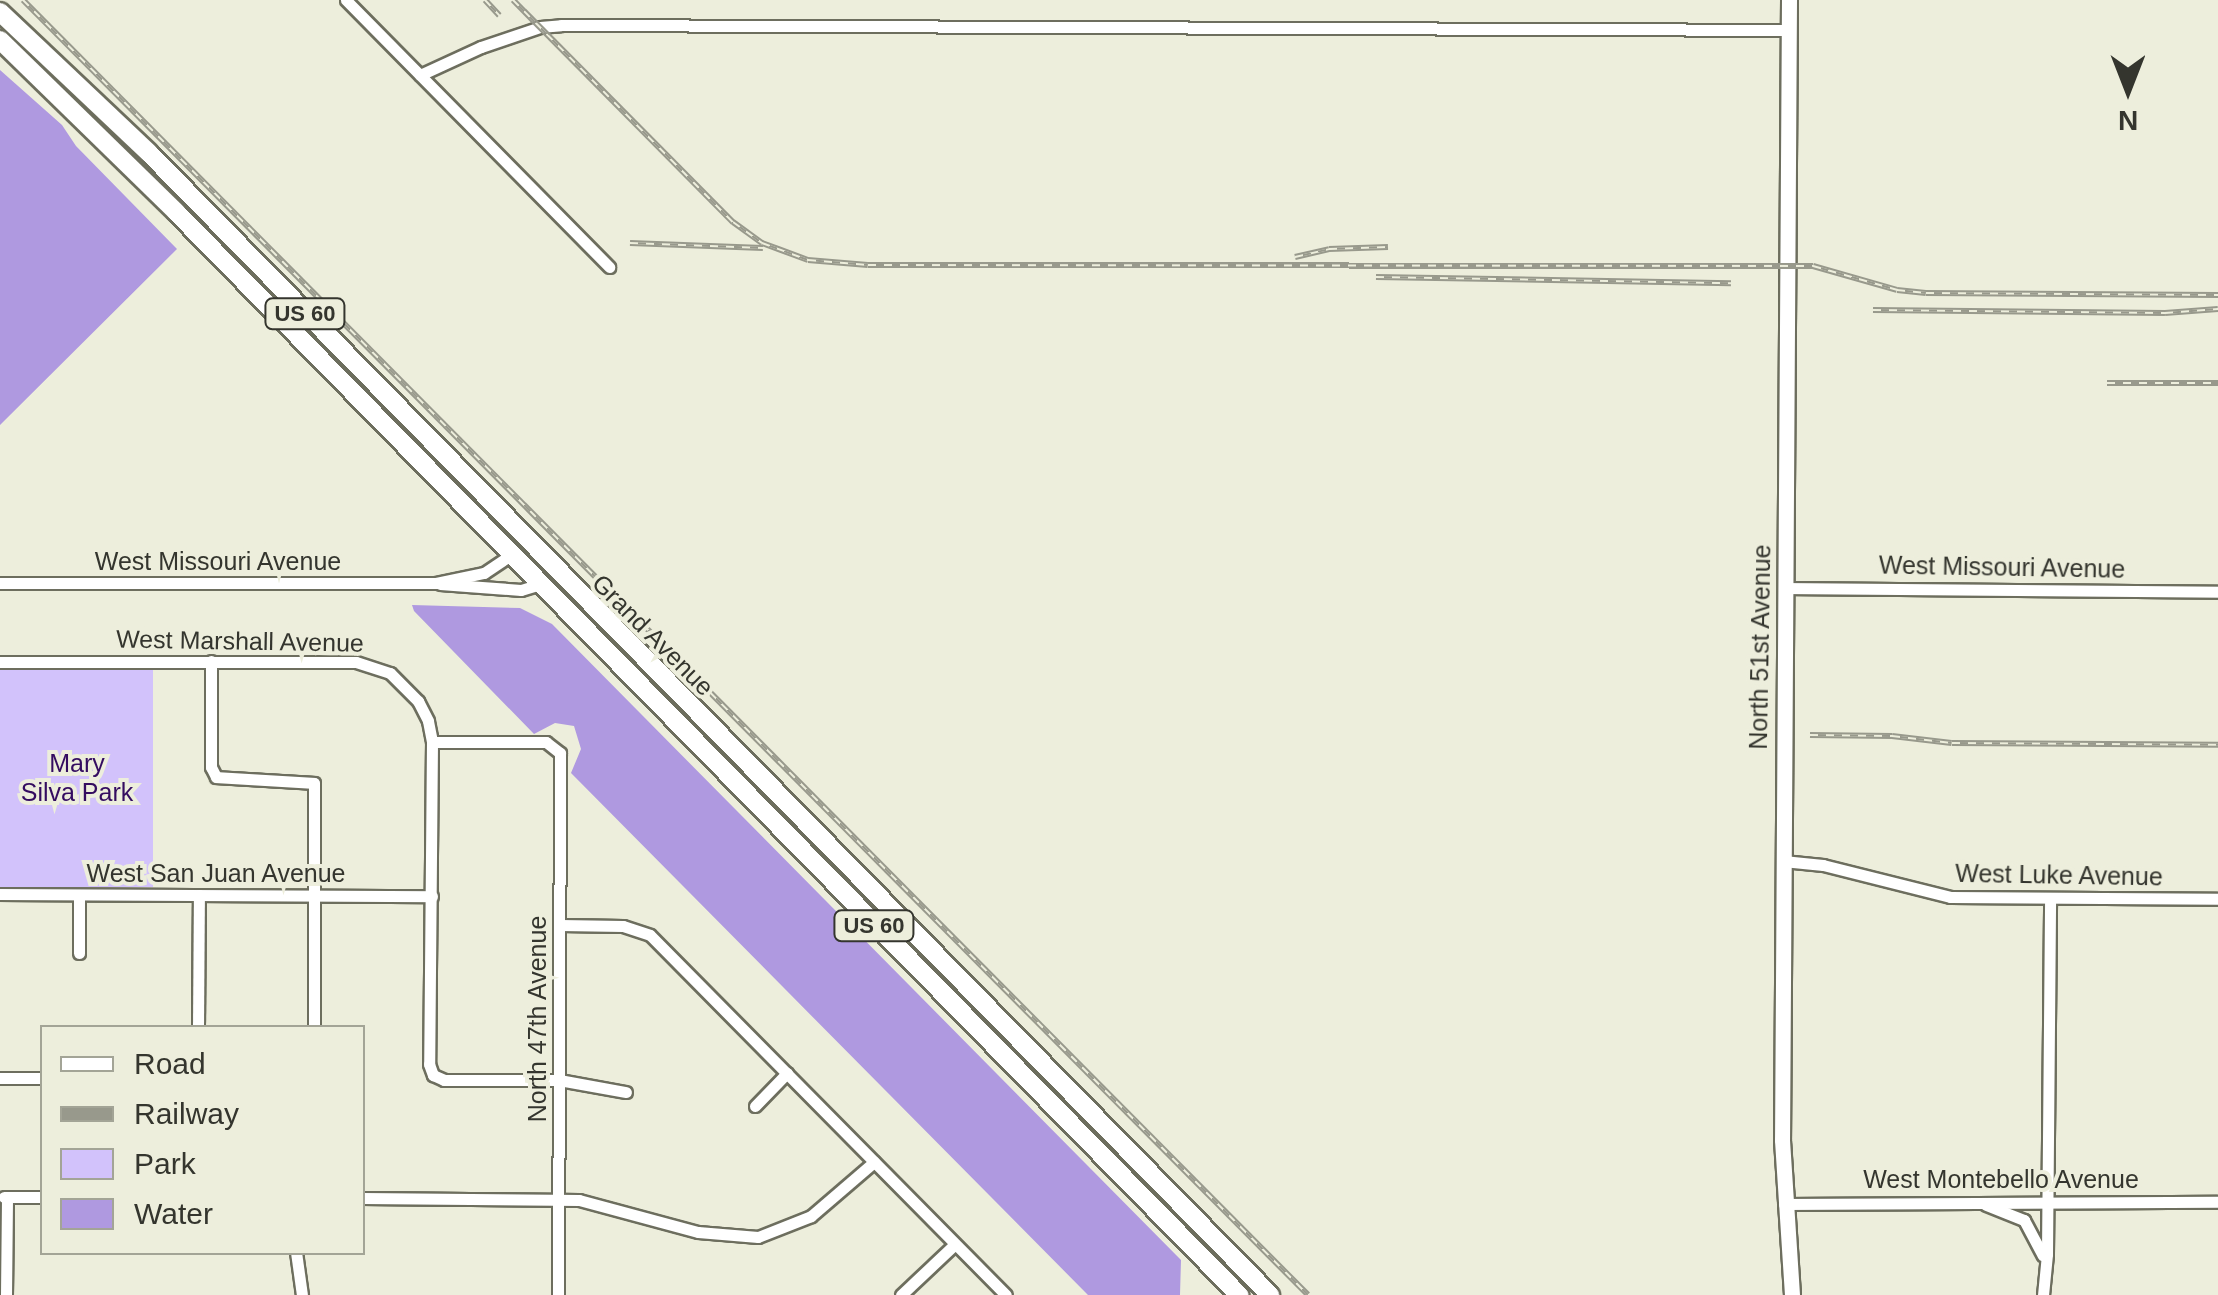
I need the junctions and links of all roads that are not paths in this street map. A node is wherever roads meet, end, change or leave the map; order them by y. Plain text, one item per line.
1 (346, 0) edge
2 (1789, 0) edge
3 (4, 13) edge
4 (1789, 30) junction
5 (1, 41) edge
6 (420, 74) junction
7 (609, 268) dead end
8 (509, 556) junction
9 (0, 582) edge
10 (436, 584) junction
11 (538, 585) junction
12 (1786, 588) junction
13 (2218, 592) edge
14 (604, 622) junction
15 (211, 660) junction
16 (0, 662) edge
17 (432, 742) junction
18 (1784, 860) junction
19 (0, 894) edge
20 (79, 895) junction
21 (199, 895) junction
22 (315, 896) junction
23 (432, 896) junction
24 (2050, 899) junction
25 (2218, 899) edge
26 (560, 926) junction
27 (79, 953) dead end
28 (198, 1025) edge
29 (314, 1025) edge
30 (788, 1073) junction
31 (0, 1078) edge
32 (40, 1078) edge
33 (559, 1080) junction
34 (626, 1092) dead end
35 (755, 1106) dead end
36 (874, 1162) junction
37 (4, 1197) edge
38 (40, 1197) edge
39 (365, 1198) edge
40 (558, 1198) junction
41 (2048, 1201) junction
42 (1975, 1202) junction
43 (2218, 1202) edge
44 (1784, 1204) junction
45 (955, 1244) junction
46 (296, 1255) edge
47 (2046, 1279) junction
48 (6, 1295) edge
49 (302, 1295) edge
50 (558, 1295) edge
51 (900, 1295) edge
52 (1006, 1295) edge
53 (1240, 1295) edge
54 (1270, 1295) edge
55 (1792, 1295) edge
56 (2043, 1295) edge

1 - 6 street
2 - 4 main road, North 51st Avenue
3 - 14 highway, Grand Avenue / US 60
4 - 6 street
4 - 12 main road, North 51st Avenue
5 - 8 highway, Grand Avenue / US 60
6 - 7 street
8 - 10 street, West Missouri Avenue
8 - 11 highway, Grand Avenue / US 60
8 - 14 highway
9 - 10 street, West Missouri Avenue
10 - 11 street, West Missouri Avenue
11 - 53 highway, Grand Avenue / US 60
12 - 13 street, West Missouri Avenue
12 - 18 main road, North 51st Avenue
14 - 54 highway, Grand Avenue / US 60
15 - 16 street, West Marshall Avenue
15 - 17 street, West Marshall Avenue
15 - 22 street
17 - 23 street
17 - 26 street, North 47th Avenue
18 - 24 street, West Luke Avenue
18 - 44 main road, North 51st Avenue
19 - 20 street, West San Juan Avenue
20 - 21 street, West San Juan Avenue
20 - 27 street
21 - 22 street, West San Juan Avenue
21 - 28 street
22 - 23 street, West San Juan Avenue
22 - 29 street
23 - 33 street
24 - 25 street, West Luke Avenue
24 - 41 street
26 - 30 street
26 - 33 street, North 47th Avenue
30 - 35 street
30 - 36 street
31 - 32 street
33 - 34 street
33 - 40 street, North 47th Avenue
36 - 40 street
36 - 45 street
37 - 38 street
37 - 48 street
39 - 40 street
40 - 50 street, North 47th Avenue
41 - 42 street, West Montebello Avenue
41 - 43 street, West Montebello Avenue
41 - 47 street
42 - 44 street, West Montebello Avenue
42 - 47 street
44 - 55 main road, North 51st Avenue
45 - 51 street
45 - 52 street
46 - 49 street
47 - 56 street

